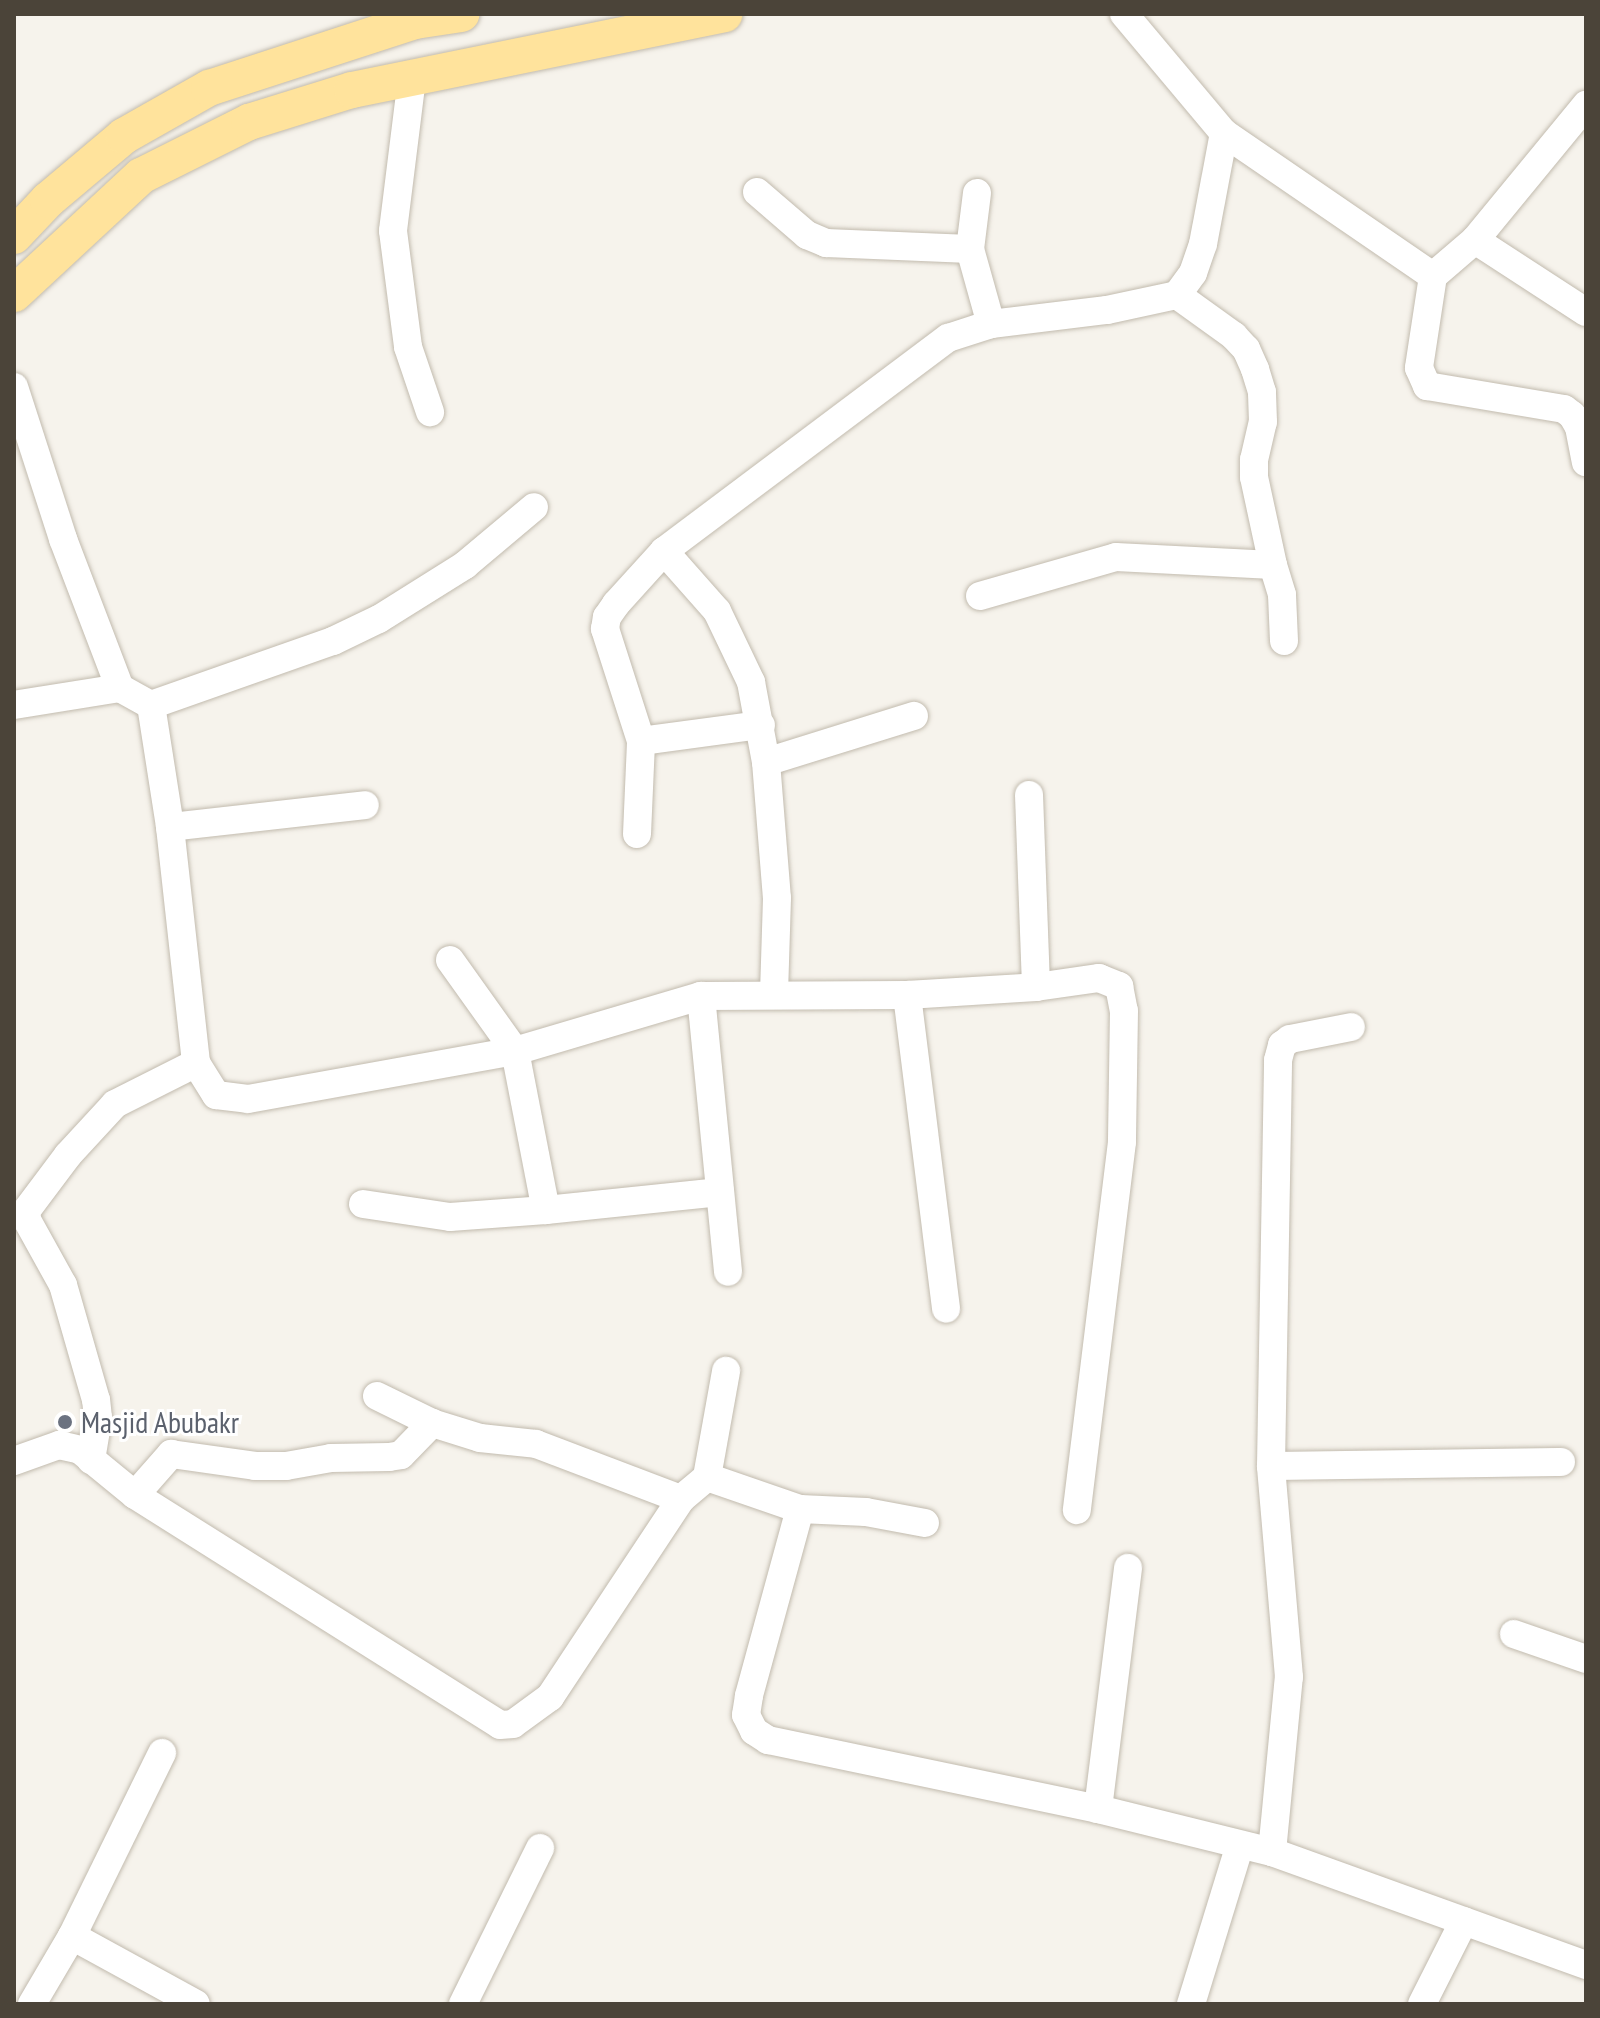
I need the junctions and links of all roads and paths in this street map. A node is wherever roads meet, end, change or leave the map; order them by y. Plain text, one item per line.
1 (461, 14) edge
2 (724, 14) edge
3 (1124, 14) edge
4 (412, 78) junction
5 (1586, 105) edge
6 (1224, 133) junction
7 (757, 192) dead end
8 (977, 193) dead end
9 (14, 236) edge
10 (1475, 240) junction
11 (970, 249) junction
12 (1433, 276) junction
13 (14, 294) edge
14 (1177, 295) junction
15 (1586, 312) edge
16 (991, 324) junction
17 (14, 387) edge
18 (430, 412) dead end
19 (1586, 462) edge
20 (534, 507) dead end
21 (664, 551) junction
22 (1273, 565) junction
23 (980, 596) dead end
24 (1284, 641) dead end
25 (120, 688) junction
26 (14, 705) edge
27 (151, 705) junction
28 (914, 716) dead end
29 (761, 725) junction
30 (641, 741) junction
31 (766, 762) junction
32 (1029, 795) dead end
33 (365, 805) dead end
34 (170, 827) junction
35 (637, 834) dead end
36 (450, 960) dead end
37 (1036, 987) junction
38 (774, 995) junction
39 (907, 995) junction
40 (701, 996) junction
41 (1351, 1027) dead end
42 (515, 1051) junction
43 (196, 1063) junction
44 (720, 1192) junction
45 (363, 1204) dead end
46 (546, 1210) junction
47 (728, 1272) dead end
48 (946, 1309) dead end
49 (726, 1371) dead end
50 (377, 1396) dead end
51 (432, 1423) junction
52 (91, 1460) junction
53 (14, 1461) edge
54 (1561, 1462) dead end
55 (1271, 1466) junction
56 (707, 1477) junction
57 (135, 1495) junction
58 (681, 1499) junction
59 (800, 1509) junction
60 (1077, 1510) dead end
61 (925, 1523) dead end
62 (1128, 1568) dead end
63 (1514, 1634) dead end
64 (1586, 1659) edge
65 (162, 1753) dead end
66 (1098, 1809) junction
67 (1240, 1845) junction
68 (540, 1848) dead end
69 (1272, 1852) junction
70 (1464, 1921) junction
71 (72, 1936) junction
72 (1586, 1965) edge
73 (32, 2004) edge
74 (196, 2004) edge
75 (463, 2004) edge
76 (1191, 2004) edge
77 (1422, 2004) edge

1 - 9 main road
2 - 4 main road
3 - 6 street
4 - 13 main road
4 - 18 street
5 - 10 street
6 - 12 street
6 - 14 street
7 - 11 street
8 - 11 street
10 - 12 street
10 - 15 street
11 - 16 street
12 - 19 street
14 - 16 street
14 - 22 street
16 - 21 street
17 - 25 street
20 - 27 street
21 - 29 street
21 - 30 street
22 - 23 street
22 - 24 street
25 - 26 street
25 - 27 street
27 - 34 street
28 - 31 street
29 - 30 street
29 - 31 street
30 - 35 street
31 - 38 street
32 - 37 street
33 - 34 street
34 - 43 street
36 - 42 street
37 - 39 street
37 - 60 street
38 - 39 street
38 - 40 street
39 - 48 street
40 - 42 street
40 - 44 street
41 - 55 street
42 - 43 street
42 - 46 street
43 - 52 street
44 - 46 street
44 - 47 street
45 - 46 street
49 - 56 street
50 - 51 street
51 - 57 street
51 - 58 street
52 - 53 street
52 - 57 street
54 - 55 street
55 - 69 street
56 - 58 street
56 - 59 street
57 - 58 street
59 - 61 street
59 - 66 street
62 - 66 street
63 - 64 street
65 - 71 street
66 - 67 street
67 - 69 street
67 - 76 street
68 - 75 street
69 - 70 street
70 - 72 street
70 - 77 street
71 - 73 street
71 - 74 street

